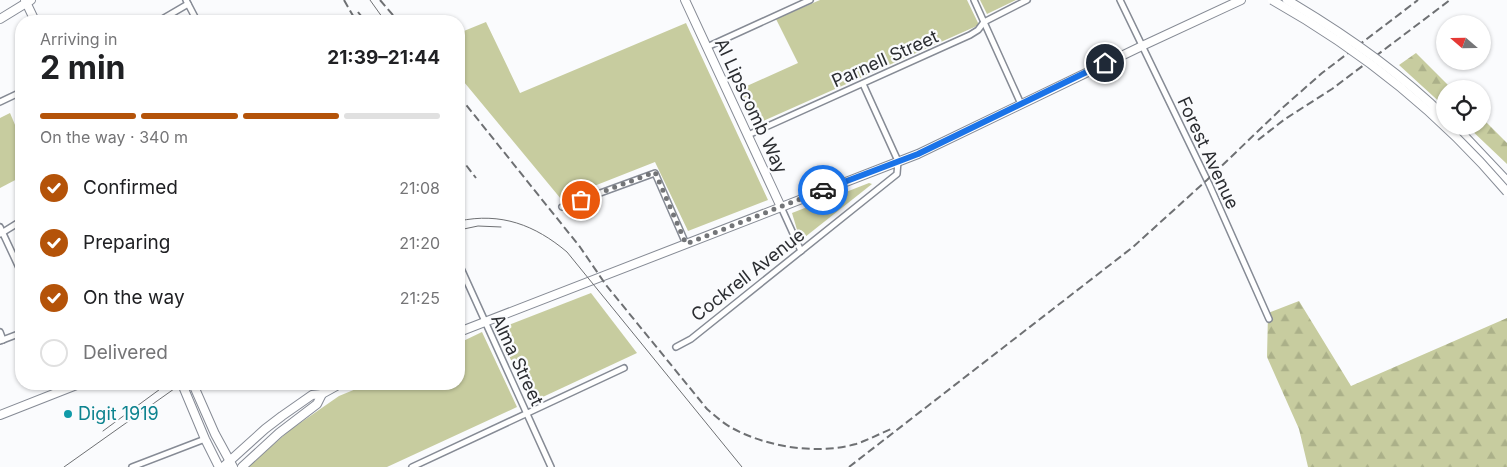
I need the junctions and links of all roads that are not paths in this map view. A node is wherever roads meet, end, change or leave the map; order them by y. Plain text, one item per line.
1 (685, 0) edge
2 (810, 0) edge
3 (974, 0) edge
4 (1027, 0) edge
5 (1120, 0) edge
6 (1242, 0) edge
7 (1272, 0) edge
8 (1287, 0) edge
9 (28, 1) edge
10 (187, 2) edge
11 (33, 15) edge
12 (168, 15) edge
13 (194, 15) edge
14 (0, 19) edge
15 (984, 22) junction
16 (1142, 46) junction
17 (707, 47) junction
18 (863, 84) junction
19 (15, 95) edge
20 (0, 102) edge
21 (1021, 104) junction
22 (1436, 108) edge
23 (748, 135) junction
24 (1464, 135) edge
25 (898, 161) junction
26 (1507, 181) edge
27 (1507, 192) edge
28 (562, 207) dead end
29 (781, 207) junction
30 (15, 224) edge
31 (1, 231) edge
32 (686, 244) junction
33 (801, 251) junction
34 (15, 260) edge
35 (465, 278) edge
36 (1269, 320) dead end
37 (484, 322) junction
38 (465, 330) edge
39 (0, 332) edge
40 (15, 335) edge
41 (2, 340) edge
42 (676, 347) dead end
43 (624, 368) dead end
44 (64, 390) edge
45 (185, 390) edge
46 (196, 390) edge
47 (329, 390) edge
48 (322, 394) junction
49 (526, 414) junction
50 (0, 415) edge
51 (205, 439) junction
52 (231, 464) edge
53 (132, 467) edge
54 (219, 467) edge
55 (223, 467) edge
56 (242, 467) edge
57 (412, 467) edge
58 (551, 467) edge

1 - 17 main road, Al Lipscomb Way
2 - 17 street
3 - 15 street
4 - 15 street, Parnell Street
5 - 16 street, Forest Avenue
6 - 16 main road
7 - 27 main road, bridge
8 - 22 main road, bridge
9 - 11 main road
9 - 14 main road
10 - 12 street
10 - 13 street
15 - 18 street, Parnell Street
15 - 21 street
16 - 21 main road
16 - 36 street, Forest Avenue
17 - 23 main road, Al Lipscomb Way
18 - 23 street, Parnell Street
18 - 25 street
19 - 20 street
21 - 25 main road
23 - 29 main road, Al Lipscomb Way
24 - 26 main road
25 - 29 main road
25 - 33 street, Cockrell Avenue
28 - 32 street
29 - 32 main road
29 - 33 street, Al Lipscomb Way
30 - 31 street
31 - 34 street
32 - 37 main road
33 - 42 street, Cockrell Avenue
35 - 37 street, Alma Street
37 - 38 main road
37 - 49 street, Alma Street
39 - 41 street
40 - 41 street
43 - 49 street
44 - 50 main road
45 - 51 main road
46 - 52 main road
47 - 48 main road
48 - 52 main road
48 - 56 main road
49 - 57 street
49 - 58 street, Alma Street
51 - 53 street
51 - 54 main road
52 - 55 main road

